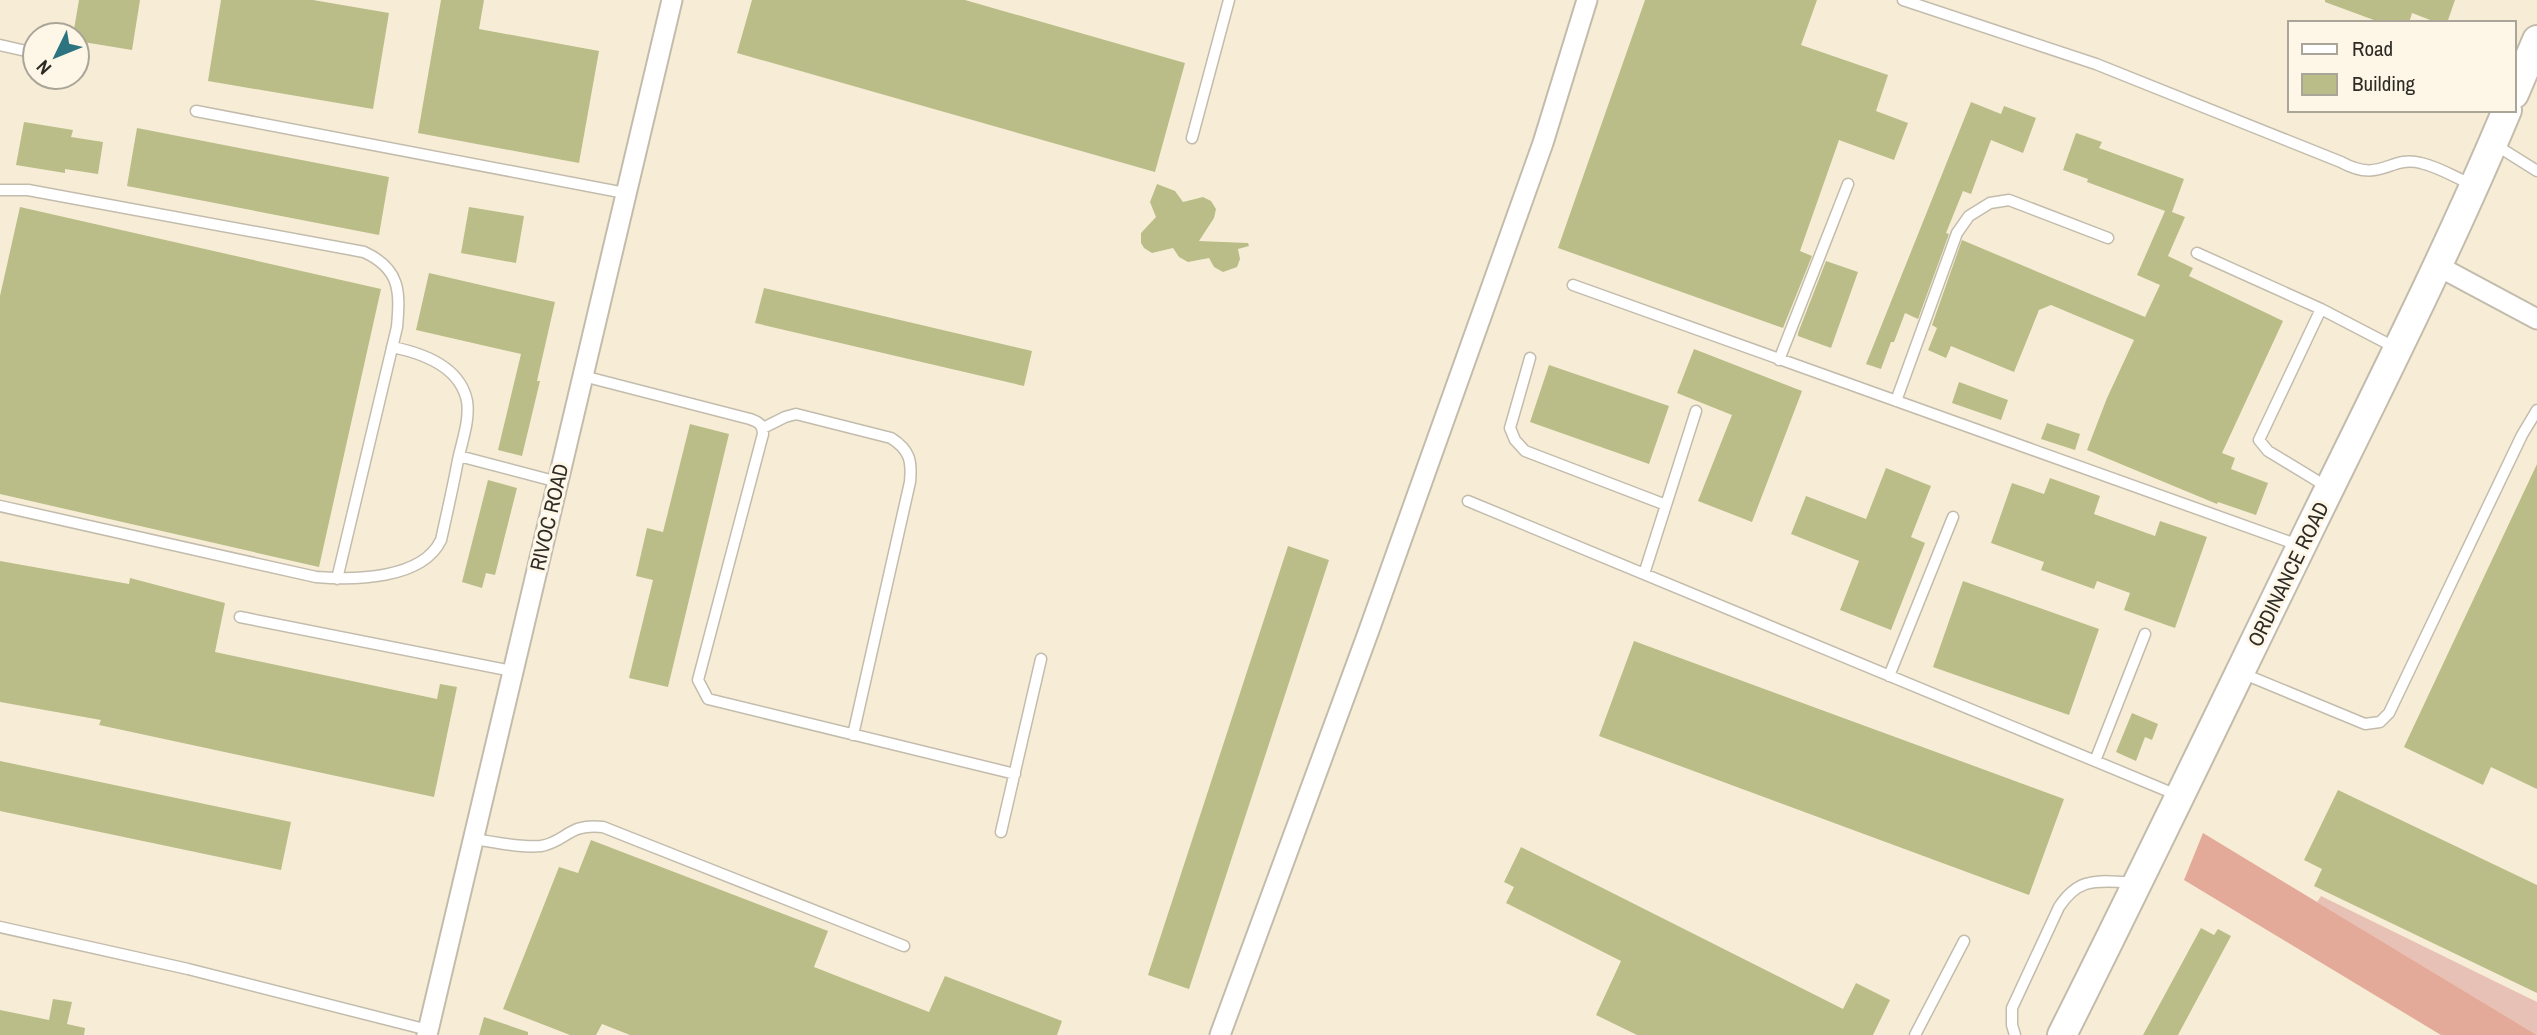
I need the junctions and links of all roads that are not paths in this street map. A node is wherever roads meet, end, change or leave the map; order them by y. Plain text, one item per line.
1 (672, 0) edge
2 (1228, 0) edge
3 (1587, 0) edge
4 (1903, 0) edge
5 (2537, 40) edge
6 (0, 45) edge
7 (21, 50) edge
8 (2516, 89) edge
9 (196, 111) dead end
10 (2506, 112) edge
11 (1192, 138) dead end
12 (2493, 144) junction
13 (2537, 171) edge
14 (1847, 184) dead end
15 (2473, 186) junction
16 (0, 190) edge
17 (625, 193) junction
18 (2108, 238) dead end
19 (2197, 253) dead end
20 (2436, 265) junction
21 (1573, 285) dead end
22 (2321, 309) junction
23 (2537, 319) edge
24 (392, 347) junction
25 (2397, 348) junction
26 (1530, 358) dead end
27 (1779, 360) junction
28 (583, 376) junction
29 (1896, 401) junction
30 (2537, 410) edge
31 (1696, 411) dead end
32 (763, 428) junction
33 (459, 456) junction
34 (558, 482) junction
35 (2329, 488) junction
36 (1468, 501) dead end
37 (1666, 505) junction
38 (0, 506) edge
39 (1953, 517) dead end
40 (2301, 546) junction
41 (1644, 574) junction
42 (337, 579) junction
43 (240, 617) dead end
44 (2145, 634) dead end
45 (1041, 659) dead end
46 (512, 671) junction
47 (2240, 673) junction
48 (1889, 676) junction
49 (853, 734) junction
50 (2095, 761) junction
51 (1015, 774) junction
52 (2180, 797) junction
53 (1001, 832) dead end
54 (474, 839) junction
55 (2140, 882) junction
56 (0, 927) edge
57 (1964, 941) dead end
58 (904, 946) dead end
59 (427, 1033) edge
60 (1220, 1035) edge
61 (1915, 1035) edge
62 (2015, 1035) edge
63 (2062, 1035) edge

1 - 17 street, RIVOC ROAD
2 - 11 lane
3 - 60 street
4 - 15 lane
5 - 8 street
6 - 7 lane
9 - 17 lane
10 - 12 street, ORDINANCE ROAD
12 - 13 lane
12 - 15 street, ORDINANCE ROAD
14 - 27 lane
15 - 20 street, ORDINANCE ROAD
16 - 24 lane
17 - 28 street, RIVOC ROAD
18 - 29 lane
19 - 22 lane
20 - 23 street
20 - 25 street, ORDINANCE ROAD
21 - 27 lane
22 - 25 lane
22 - 35 lane
24 - 33 lane
24 - 42 lane
25 - 35 street, ORDINANCE ROAD
26 - 37 lane
27 - 29 lane
28 - 32 lane
28 - 34 street, RIVOC ROAD
29 - 40 lane
30 - 47 lane
31 - 37 lane
32 - 49 lane
32 - 49 lane
33 - 34 lane
33 - 42 lane
34 - 46 street, RIVOC ROAD
35 - 40 street, ORDINANCE ROAD
36 - 41 lane
37 - 41 lane
38 - 42 lane
39 - 48 lane
40 - 47 street, ORDINANCE ROAD
41 - 48 lane
43 - 46 lane
44 - 50 lane
45 - 51 lane
46 - 54 street, RIVOC ROAD
47 - 52 street, ORDINANCE ROAD
48 - 50 lane
49 - 51 lane
50 - 52 lane
51 - 53 lane
52 - 55 street, ORDINANCE ROAD
54 - 58 lane
54 - 59 street, RIVOC ROAD
55 - 62 lane
55 - 63 street, ORDINANCE ROAD
56 - 59 lane
57 - 61 lane

